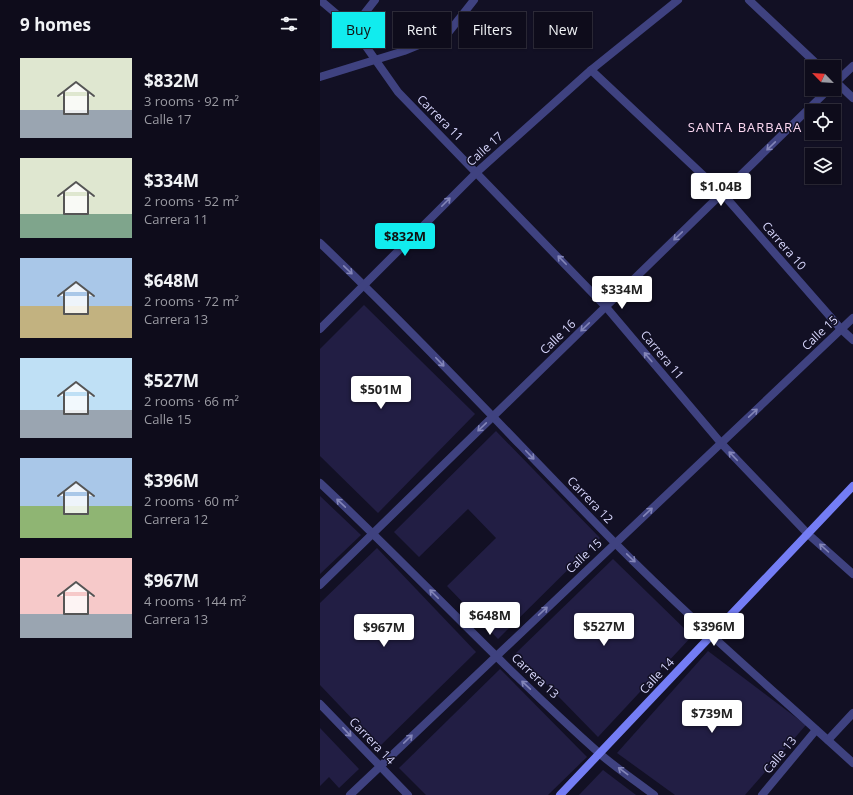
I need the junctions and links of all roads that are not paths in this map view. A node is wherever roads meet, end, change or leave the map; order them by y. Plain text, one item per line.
1 (320, 0) edge
2 (375, 0) edge
3 (474, 0) edge
4 (678, 0) edge
5 (749, 0) edge
6 (334, 12) edge
7 (366, 12) edge
8 (368, 48) edge
9 (376, 59) junction
10 (813, 60) edge
11 (853, 66) edge
12 (592, 70) junction
13 (320, 77) edge
14 (841, 77) edge
15 (841, 87) edge
16 (822, 96) edge
17 (853, 98) edge
18 (477, 172) junction
19 (722, 193) junction
20 (320, 243) edge
21 (363, 284) junction
22 (606, 306) junction
23 (853, 318) edge
24 (320, 329) edge
25 (841, 329) junction
26 (853, 340) edge
27 (493, 416) junction
28 (721, 443) junction
29 (320, 483) edge
30 (853, 486) edge
31 (374, 533) junction
32 (808, 534) junction
33 (615, 543) junction
34 (853, 574) edge
35 (320, 585) edge
36 (712, 635) junction
37 (495, 656) junction
38 (320, 704) edge
39 (853, 713) edge
40 (816, 730) junction
41 (828, 740) junction
42 (600, 754) junction
43 (853, 763) edge
44 (379, 767) junction
45 (350, 795) edge
46 (408, 795) edge
47 (560, 795) edge
48 (654, 795) edge
49 (762, 795) edge

1 - 6 street, Carrera 11
2 - 7 street
3 - 9 street
4 - 12 street, Calle 17
5 - 10 street
8 - 9 street, Carrera 11
9 - 13 street
9 - 18 street, Carrera 11
11 - 14 street
12 - 18 street, Calle 17
12 - 19 street, Carrera 10
15 - 17 street
16 -> 19 street, Calle 16
21 -> 18 street, Calle 17
22 -> 18 street, Carrera 11
19 -> 22 street, Calle 16
19 - 25 street, Carrera 10
20 -> 21 street, Carrera 12
21 - 24 street, Calle 17
21 -> 27 street, Carrera 12
22 -> 27 street, Calle 16
28 -> 22 street, Carrera 11
23 - 25 street, Calle 15
25 - 26 street, Carrera 10
28 -> 25 street, Calle 15
27 -> 31 street, Calle 16
27 -> 33 street, Carrera 12
32 -> 28 street, Carrera 11
33 -> 28 street, Calle 15
31 -> 29 street, Carrera 13
30 - 32 street, Calle 14
31 - 35 street, Calle 16
37 -> 31 street, Carrera 13
34 -> 32 street, Carrera 11
32 - 36 street, Calle 14
33 -> 36 street, Carrera 12
37 -> 33 street, Calle 15
36 - 40 street, Carrera 12
36 - 42 street, Calle 14
42 -> 37 street, Carrera 13
44 -> 37 street, Calle 15
38 -> 44 street, Carrera 14
39 - 41 street
40 - 41 street, Carrera 12
40 - 49 street, Calle 13
41 - 43 street, Carrera 12
42 - 47 street, Calle 14
48 -> 42 street, Carrera 13
44 - 45 street, Calle 15
44 - 46 street, Carrera 14

